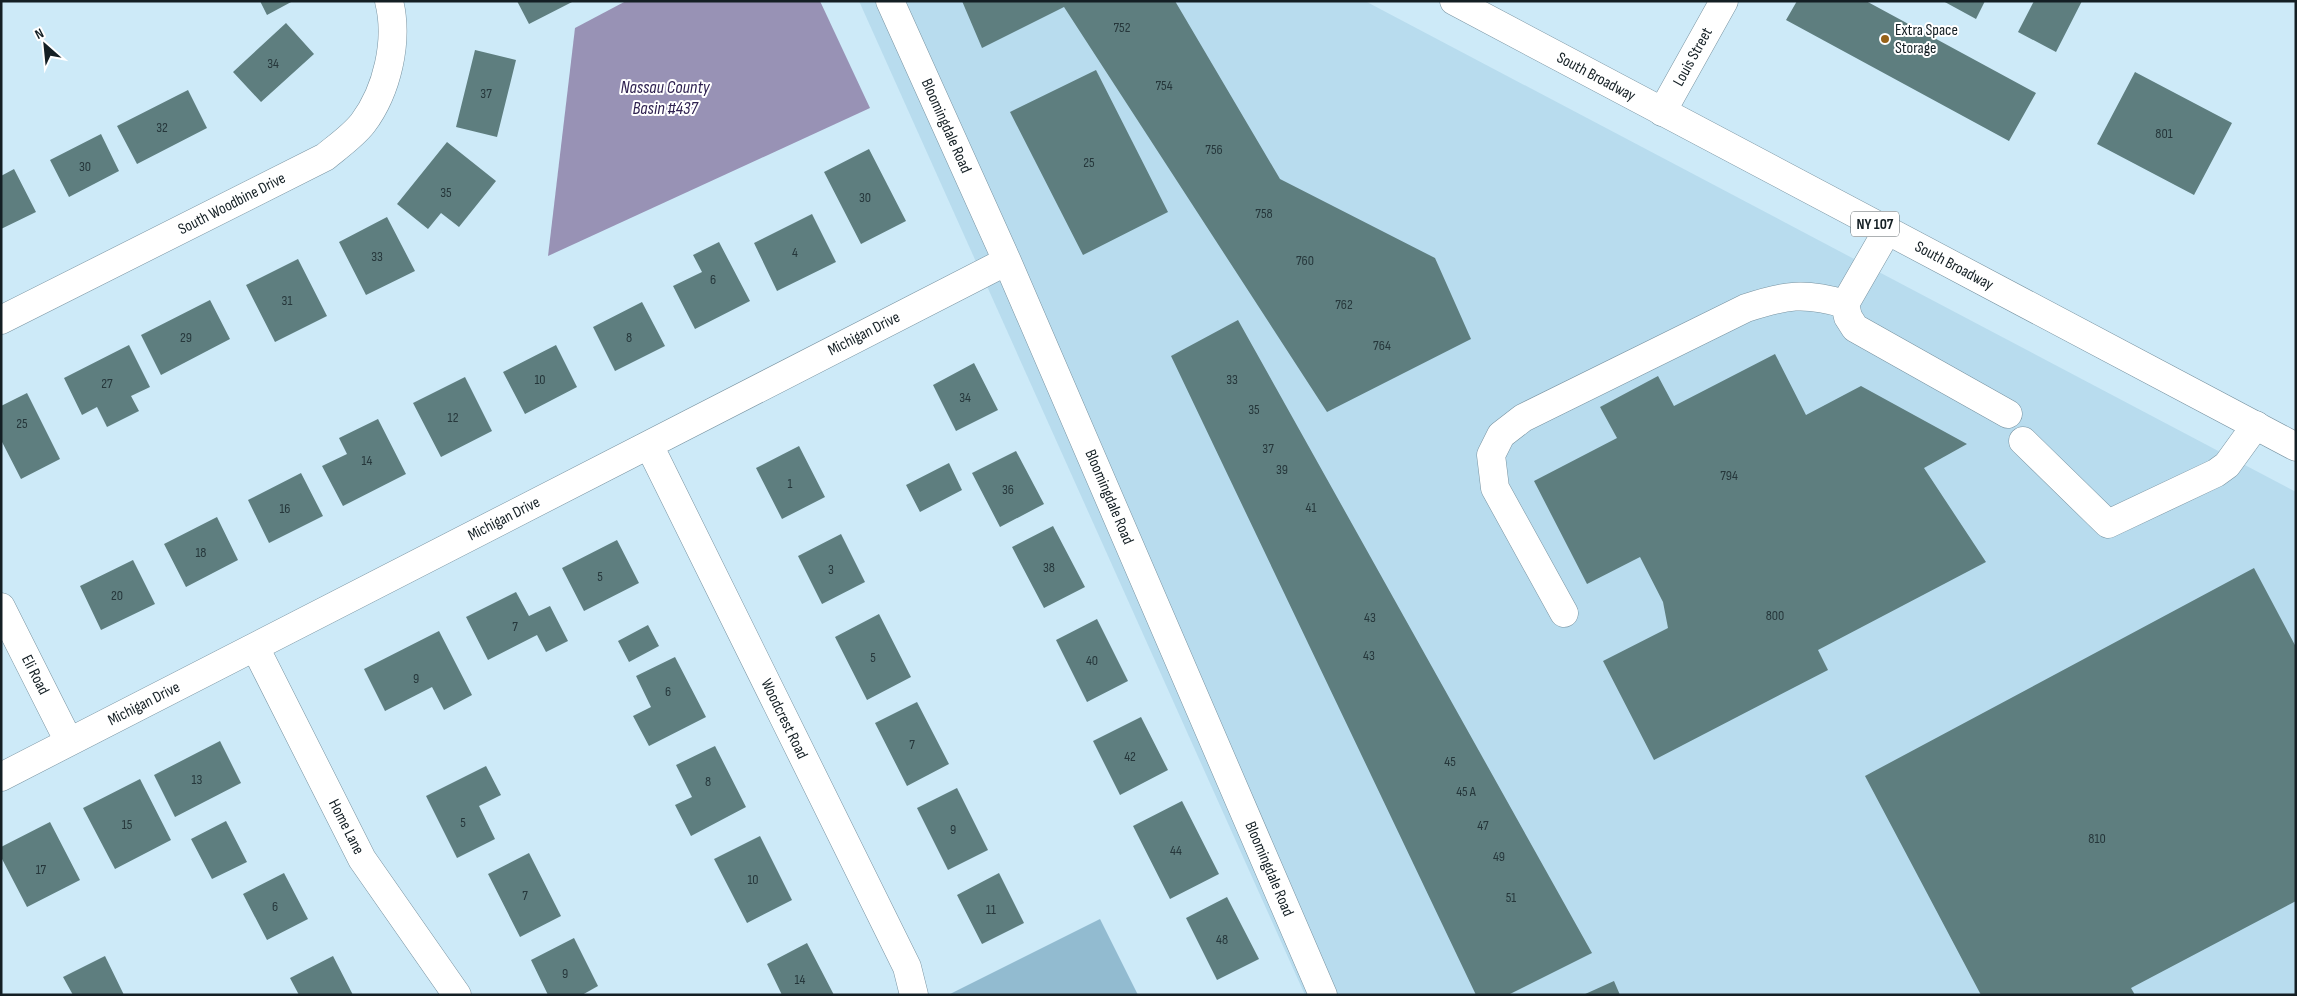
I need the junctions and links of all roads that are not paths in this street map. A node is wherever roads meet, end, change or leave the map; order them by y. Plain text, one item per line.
1 (890, 1) edge
2 (1454, 1) edge
3 (1724, 1) edge
4 (390, 14) edge
5 (1662, 112) junction
6 (1887, 231) junction
7 (1007, 261) junction
8 (1845, 304) junction
9 (1, 320) edge
10 (2008, 414) dead end
11 (2256, 425) junction
12 (2023, 441) dead end
13 (649, 445) junction
14 (2296, 446) edge
15 (1, 607) edge
16 (1564, 613) dead end
17 (255, 647) junction
18 (69, 742) junction
19 (1, 777) edge
20 (457, 995) edge
21 (914, 995) edge
22 (1323, 995) edge

1 - 7 street, Bloomingdale Road
2 - 5 street, South Broadway / NY 107
3 - 5 street, Louis Street
4 - 9 street, South Woodbine Drive
5 - 6 street, South Broadway / NY 107
6 - 8 street
6 - 11 street, South Broadway / NY 107
7 - 13 street, Michigan Drive
7 - 22 street, Bloomingdale Road
8 - 10 street
8 - 16 street
11 - 12 street
11 - 14 street, South Broadway / NY 107
13 - 17 street, Michigan Drive
13 - 21 street, Woodcrest Road
15 - 18 street, Eli Road
17 - 18 street, Michigan Drive
17 - 20 street, Home Lane
18 - 19 street, Michigan Drive

